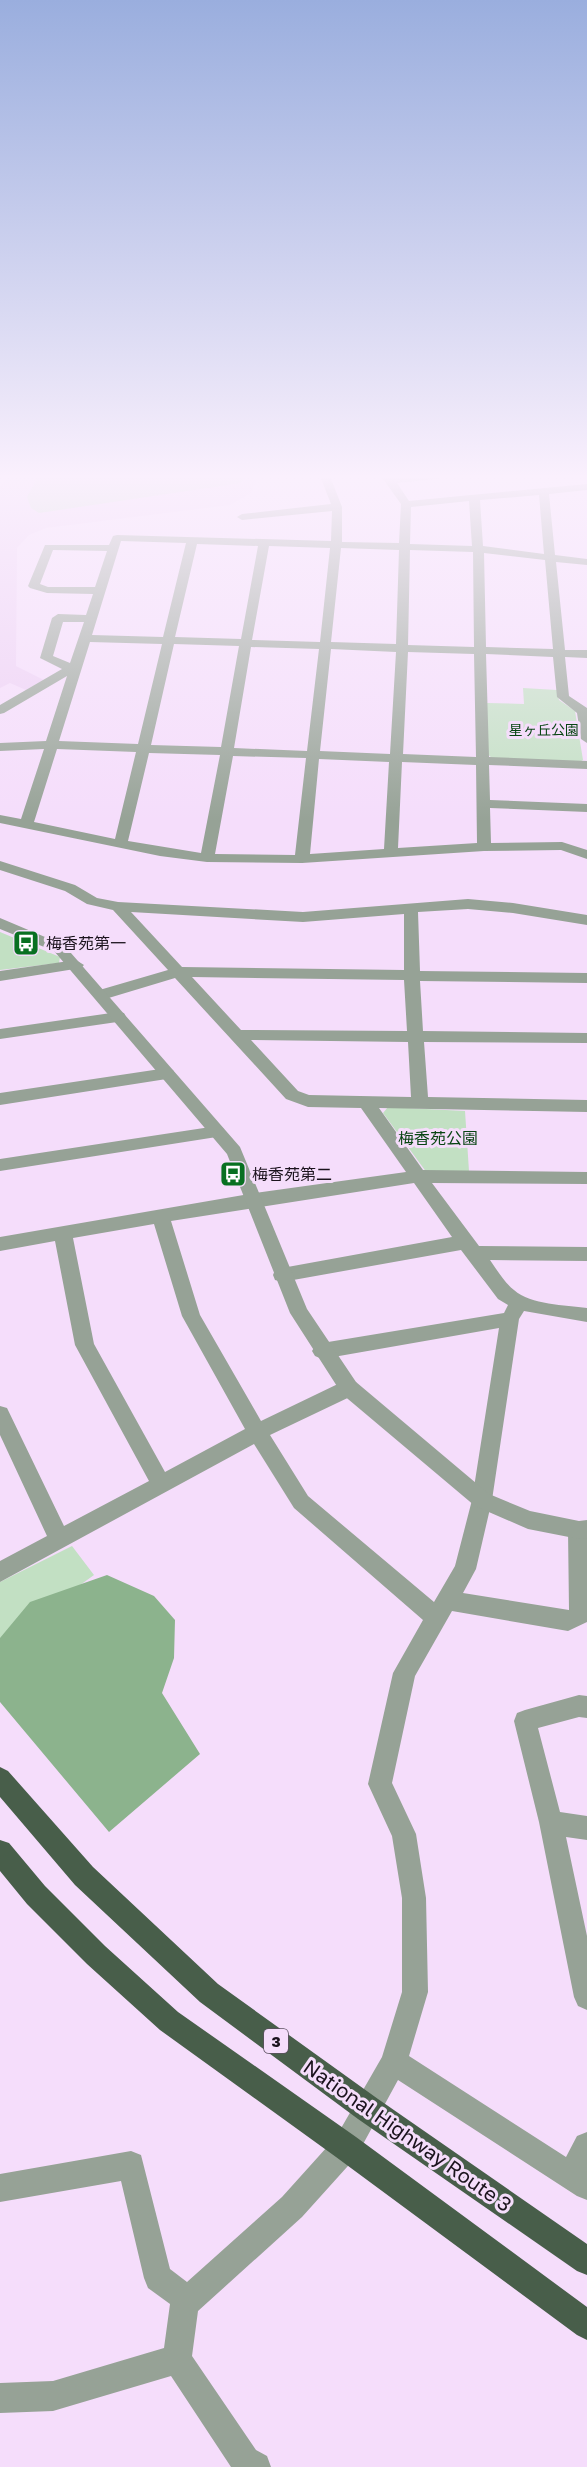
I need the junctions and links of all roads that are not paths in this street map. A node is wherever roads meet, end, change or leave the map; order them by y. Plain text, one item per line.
1 (99, 591) edge
2 (181, 591) edge
3 (255, 591) edge
4 (330, 591) edge
5 (404, 591) edge
6 (479, 591) edge
7 (554, 591) edge
8 (91, 619) junction
9 (86, 638) junction
10 (170, 639) junction
11 (245, 642) junction
12 (323, 645) junction
13 (402, 648) junction
14 (480, 651) junction
15 (559, 653) junction
16 (587, 654) edge
17 (75, 664) junction
18 (0, 710) edge
19 (585, 712) edge
20 (587, 739) edge
21 (52, 744) junction
22 (0, 747) edge
23 (145, 748) junction
24 (229, 750) junction
25 (312, 753) junction
26 (396, 758) junction
27 (482, 761) junction
28 (587, 765) edge
29 (484, 804) junction
30 (587, 808) edge
31 (0, 819) edge
32 (27, 823) junction
33 (121, 843) junction
34 (484, 848) junction
35 (391, 854) junction
36 (587, 855) edge
37 (207, 858) junction
38 (302, 860) junction
39 (0, 865) edge
40 (118, 907) junction
41 (411, 907) junction
42 (587, 921) edge
43 (0, 924) edge
44 (76, 965) junction
45 (178, 972) junction
46 (0, 976) edge
47 (412, 977) junction
48 (587, 978) edge
49 (102, 995) junction
50 (118, 1017) junction
51 (0, 1034) edge
52 (235, 1035) junction
53 (416, 1036) junction
54 (587, 1038) edge
55 (167, 1074) junction
56 (0, 1099) edge
57 (366, 1103) junction
58 (420, 1104) junction
59 (587, 1106) edge
60 (217, 1132) junction
61 (0, 1166) edge
62 (420, 1176) junction
63 (587, 1178) edge
64 (255, 1200) junction
65 (161, 1217) junction
66 (63, 1234) junction
67 (0, 1244) edge
68 (471, 1248) junction
69 (587, 1254) edge
70 (282, 1275) junction
71 (519, 1301) junction
72 (587, 1315) edge
73 (510, 1319) junction
74 (322, 1351) junction
75 (349, 1388) junction
76 (0, 1414) edge
77 (257, 1432) junction
78 (162, 1485) junction
79 (482, 1500) junction
80 (583, 1529) edge
81 (60, 1540) junction
82 (0, 1572) edge
83 (442, 1609) junction
84 (587, 1707) edge
85 (0, 1779) edge
86 (551, 1822) junction
87 (587, 1828) edge
88 (0, 1852) edge
89 (586, 1987) edge
90 (394, 2062) junction
91 (368, 2109) junction
92 (587, 2146) edge
93 (346, 2147) junction
94 (579, 2180) edge
95 (0, 2188) edge
96 (587, 2261) edge
97 (188, 2300) junction
98 (587, 2325) edge
99 (177, 2359) junction
100 (0, 2398) edge
101 (248, 2465) edge

1 - 8 street
2 - 10 street
3 - 11 street
4 - 12 street
5 - 13 street
6 - 14 street
7 - 15 street
8 - 9 street
8 - 17 street
9 - 10 street
9 - 17 street
10 - 11 street
10 - 23 street
11 - 12 street
11 - 24 street
12 - 13 street
12 - 25 street
13 - 14 street
13 - 26 street
14 - 15 street
14 - 27 street
15 - 16 street
15 - 19 street
17 - 18 street
17 - 21 street
19 - 20 street
21 - 22 street
21 - 23 street
21 - 32 street
23 - 24 street
23 - 33 street
24 - 25 street
24 - 37 street
25 - 26 street
25 - 38 street
26 - 27 street
26 - 35 street
27 - 28 street
27 - 29 street
29 - 30 street
29 - 34 street
31 - 32 street
32 - 33 street
33 - 37 street
34 - 35 street
34 - 36 street
35 - 38 street
37 - 38 street
39 - 40 street
40 - 41 street
40 - 45 street
41 - 42 street
41 - 47 street
43 - 44 street
44 - 46 street
44 - 49 street
45 - 47 street
45 - 49 street
45 - 52 street
47 - 48 street
47 - 53 street
49 - 50 street
50 - 51 street
50 - 55 street
52 - 53 street
52 - 57 street
53 - 54 street
53 - 58 street
55 - 56 street
55 - 60 street
57 - 58 street
57 - 62 street
58 - 59 street
60 - 61 street
60 - 64 street
62 - 63 street
62 - 64 street
62 - 68 street
64 - 65 street
64 - 70 street
65 - 66 street
65 - 77 street
66 - 67 street
66 - 78 street
68 - 69 street
68 - 70 street
68 - 71 street
70 - 74 street
71 - 72 street
71 - 73 street
73 - 74 street
73 - 79 street
74 - 75 street
75 - 77 street
75 - 79 street
76 - 81 street
77 - 78 street
77 - 83 street
78 - 81 street
79 - 80 street
79 - 83 street
80 - 83 street
81 - 82 street
83 - 90 street
84 - 86 street
85 - 91 highway, National Highway Route 3 / 3
86 - 87 street
86 - 89 street
88 - 93 highway
90 - 91 street
90 - 94 street
91 - 93 street
91 - 96 highway, National Highway Route 3 / 3
92 - 94 street
93 - 97 street
93 - 98 highway
95 - 97 street
97 - 99 street
99 - 100 street
99 - 101 street

